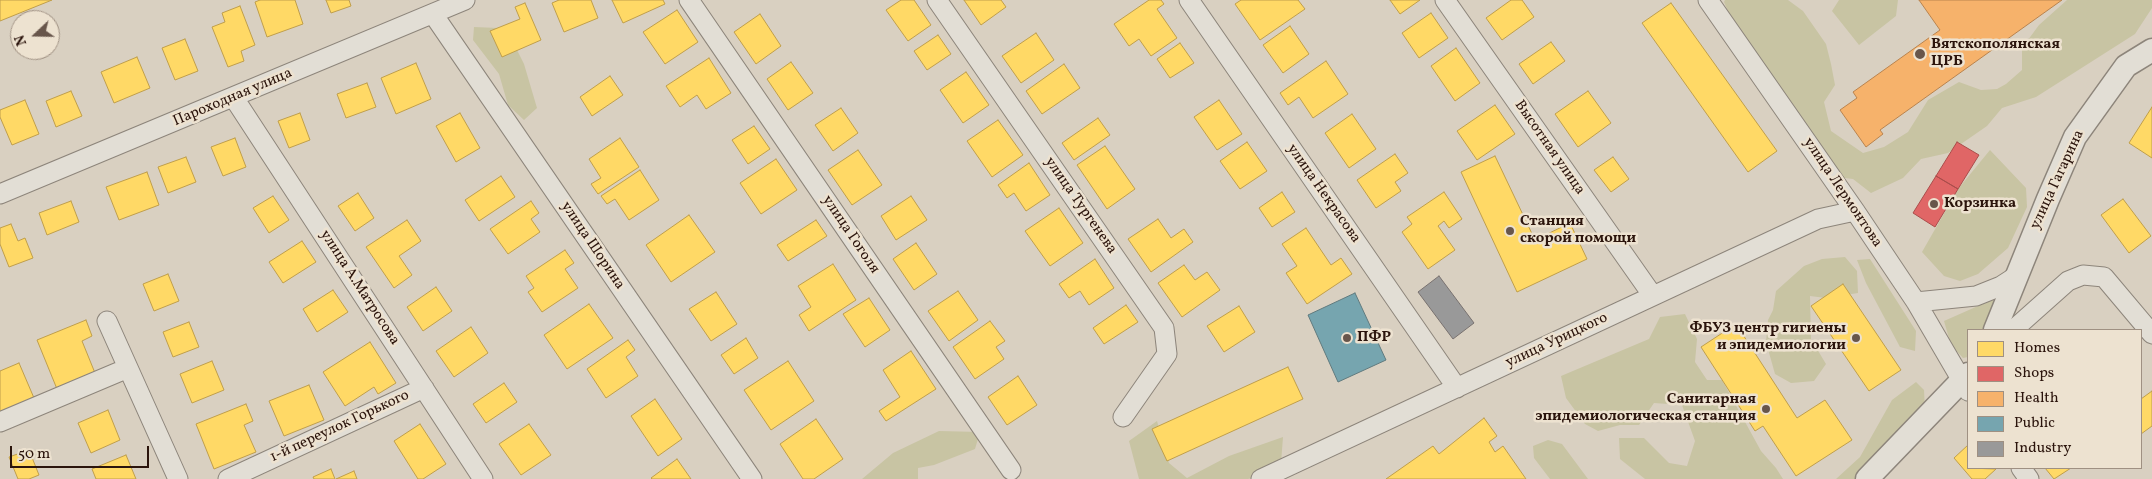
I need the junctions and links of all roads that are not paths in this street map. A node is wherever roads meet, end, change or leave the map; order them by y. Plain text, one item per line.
1 (465, 0) edge
2 (689, 0) edge
3 (937, 0) edge
4 (1189, 0) edge
5 (1445, 0) edge
6 (1708, 0) edge
7 (433, 14) junction
8 (2152, 50) edge
9 (234, 98) junction
10 (0, 194) edge
11 (1855, 211) junction
12 (2018, 275) junction
13 (1653, 296) junction
14 (1916, 302) junction
15 (107, 321) dead end
16 (1995, 329) edge
17 (2014, 329) edge
18 (2152, 334) edge
19 (128, 368) junction
20 (1966, 382) edge
21 (424, 388) junction
22 (1457, 388) junction
23 (1123, 417) dead end
24 (0, 422) edge
25 (1011, 470) dead end
26 (178, 479) edge
27 (228, 479) edge
28 (483, 479) edge
29 (752, 479) edge
30 (1261, 479) edge
31 (1867, 479) edge

1 - 7 street, Пароходная улица
2 - 25 street, улица Гоголя
3 - 23 street, улица Тургенева
4 - 22 street, улица Некрасова
5 - 13 street, Высотная улица
6 - 11 street, улица Лермонтова
7 - 9 street, Пароходная улица
7 - 29 street, улица Шорина
8 - 12 street, улица Гагарина
9 - 10 street, Пароходная улица
9 - 21 street, улица А.Матросова
11 - 13 street, улица Урицкого
11 - 14 street, улица Лермонтова
12 - 14 street
12 - 16 street, улица Гагарина
13 - 22 street, улица Урицкого
14 - 20 street, улица Лермонтова
15 - 19 street
17 - 18 street
19 - 24 street
19 - 26 street
20 - 31 street
21 - 27 street, 1-й переулок Горького
21 - 28 street, улица А.Матросова
22 - 30 street, улица Урицкого

